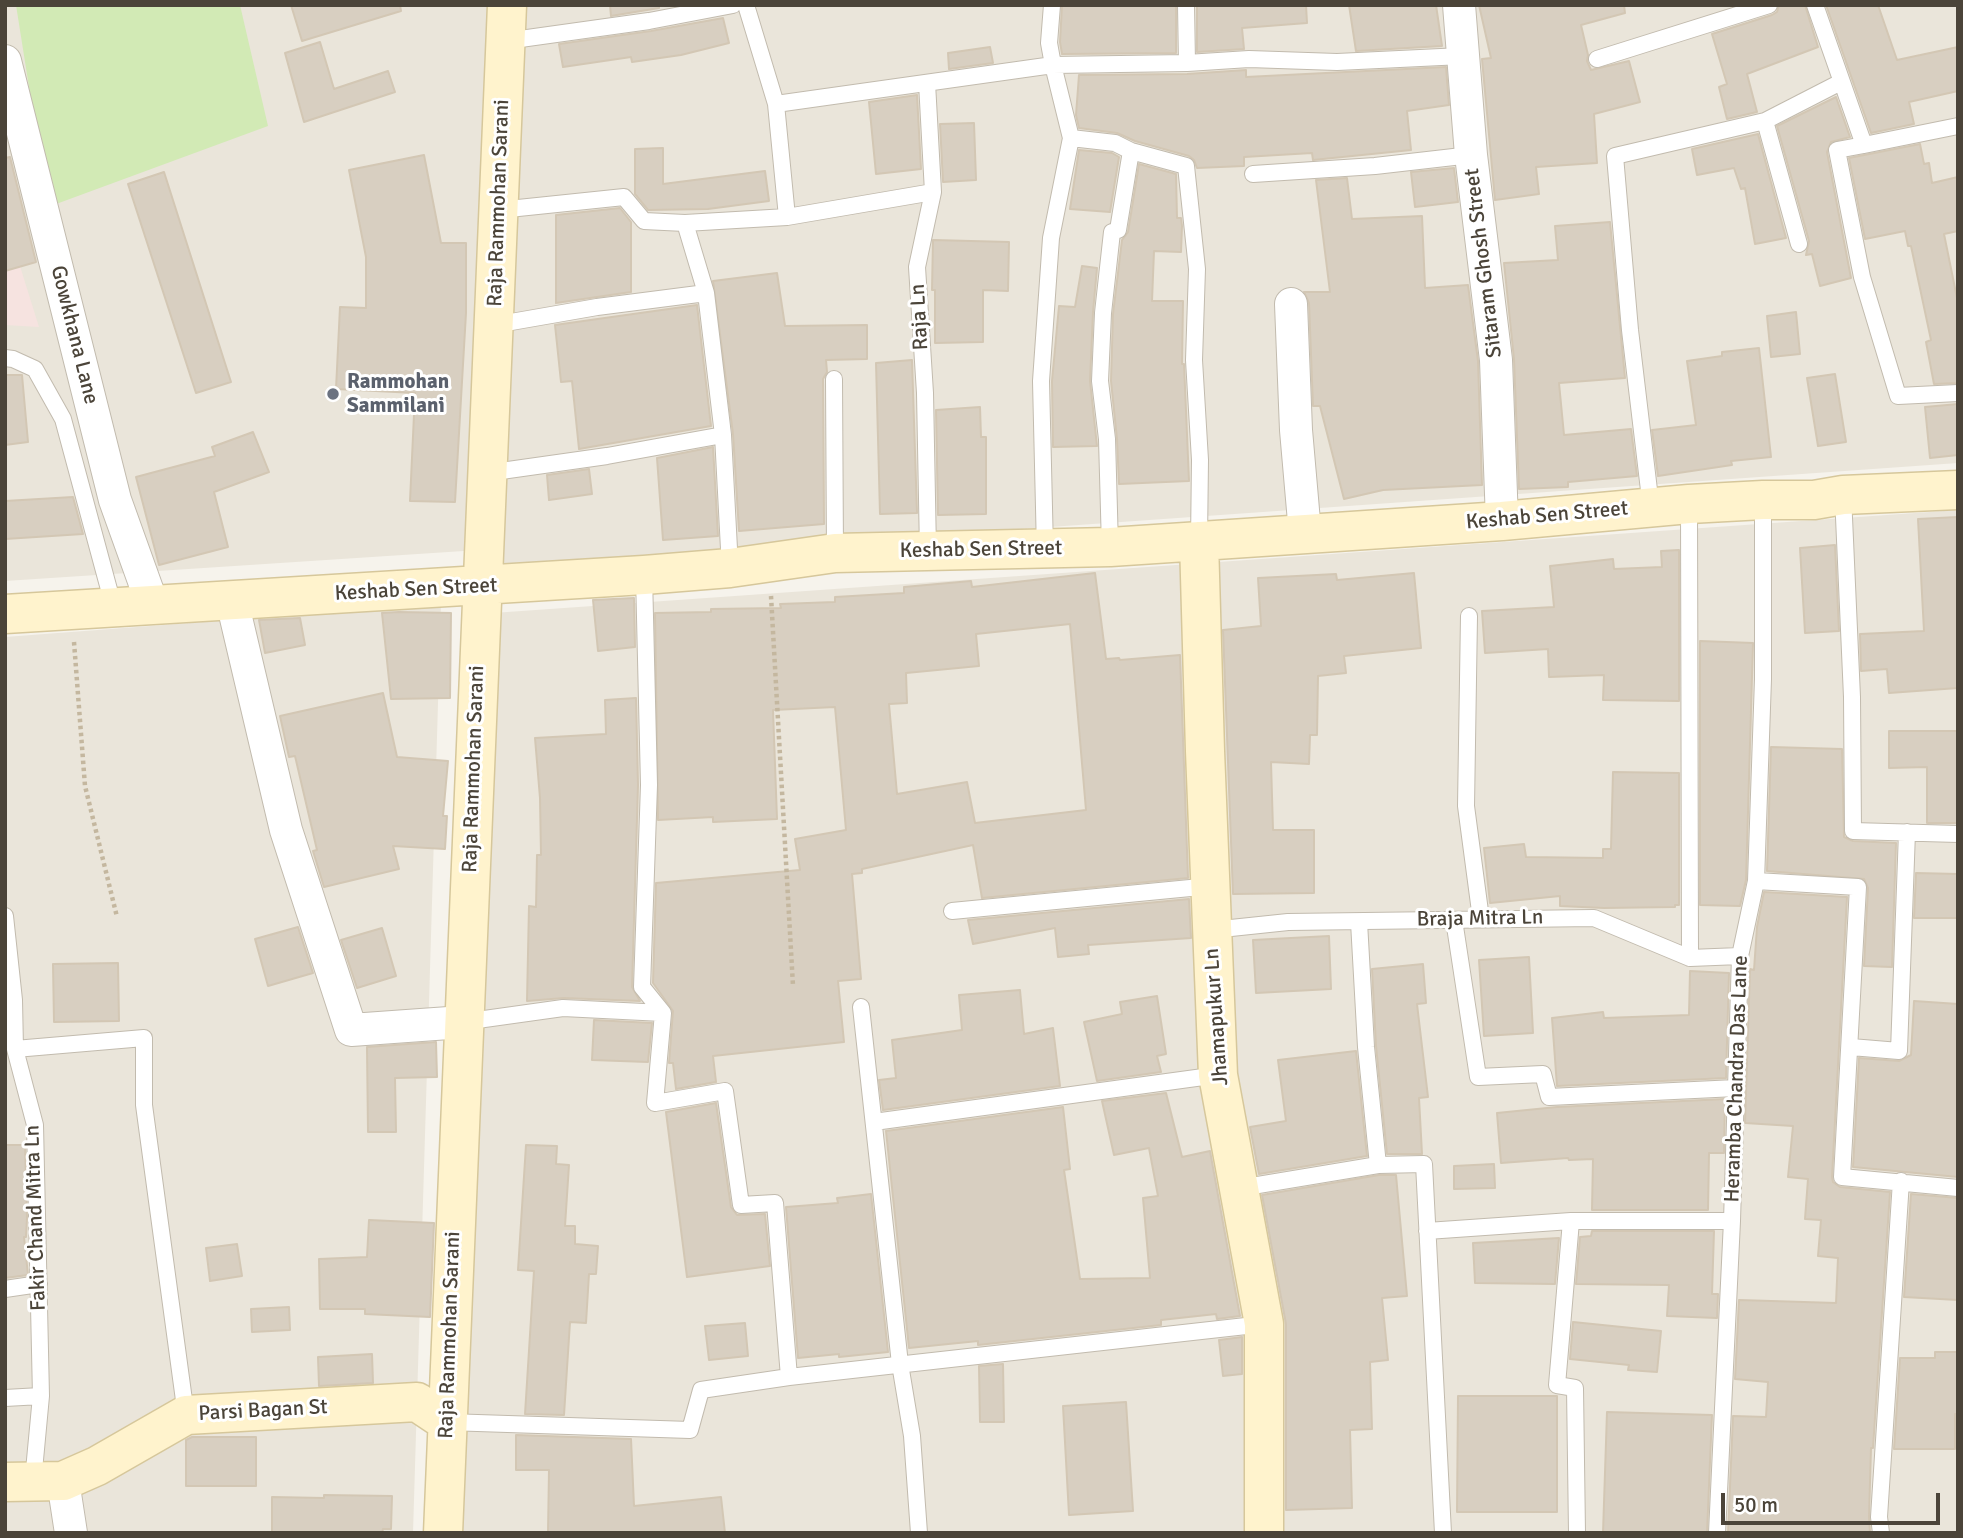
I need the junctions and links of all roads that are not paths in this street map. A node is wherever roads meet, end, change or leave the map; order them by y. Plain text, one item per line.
1 (733, 5) edge
2 (746, 5) edge
3 (1052, 5) edge
4 (1186, 5) edge
5 (1459, 5) edge
6 (1769, 5) edge
7 (1815, 5) edge
8 (507, 23) edge
9 (1462, 55) junction
10 (1597, 59) dead end
11 (5, 61) edge
12 (1187, 63) junction
13 (1053, 65) junction
14 (1841, 82) junction
15 (927, 83) junction
16 (776, 104) junction
17 (1765, 121) junction
18 (1958, 126) edge
19 (1071, 138) junction
20 (1864, 145) junction
21 (1131, 151) junction
22 (1471, 155) junction
23 (1253, 174) dead end
24 (933, 191) junction
25 (499, 210) junction
26 (787, 217) junction
27 (685, 223) junction
28 (1799, 244) dead end
29 (706, 293) junction
30 (1291, 304) dead end
31 (494, 324) junction
32 (5, 358) edge
33 (834, 379) dead end
34 (1958, 393) edge
35 (723, 435) junction
36 (487, 473) junction
37 (1958, 490) edge
38 (1843, 495) junction
39 (1763, 500) junction
40 (1689, 504) junction
41 (1651, 507) junction
42 (1503, 521) junction
43 (1305, 533) junction
44 (1199, 541) junction
45 (1110, 547) junction
46 (1045, 550) junction
47 (928, 552) junction
48 (835, 553) junction
49 (730, 568) junction
50 (644, 575) junction
51 (482, 586) junction
52 (232, 601) junction
53 (153, 606) junction
54 (114, 608) junction
55 (5, 614) edge
56 (1469, 616) dead end
57 (1907, 832) junction
58 (1958, 834) edge
59 (1756, 881) junction
60 (1211, 886) junction
61 (952, 911) dead end
62 (5, 916) edge
63 (1481, 919) junction
64 (1454, 920) junction
65 (1359, 922) junction
66 (1212, 930) junction
67 (1740, 956) junction
68 (1690, 958) junction
69 (861, 1007) dead end
70 (663, 1013) junction
71 (463, 1022) junction
72 (1851, 1047) junction
73 (15, 1049) junction
74 (1218, 1075) junction
75 (1736, 1088) junction
76 (874, 1122) junction
77 (1378, 1165) junction
78 (1901, 1181) junction
79 (1240, 1188) junction
80 (1958, 1188) edge
81 (1571, 1220) junction
82 (1732, 1221) junction
83 (1427, 1231) junction
84 (39, 1284) junction
85 (5, 1289) edge
86 (1264, 1324) junction
87 (900, 1364) junction
88 (789, 1377) junction
89 (41, 1396) junction
90 (5, 1398) edge
91 (186, 1415) junction
92 (447, 1422) junction
93 (34, 1481) edge
94 (71, 1533) edge
95 (443, 1533) edge
96 (919, 1533) edge
97 (1264, 1533) edge
98 (1443, 1533) edge
99 (1577, 1533) edge
100 (1717, 1533) edge
101 (1881, 1533) edge

1 - 8 lane
2 - 16 lane
3 - 13 lane
4 - 12 lane
5 - 9 street, Sitaram Ghosh Street
6 - 10 lane
7 - 14 lane
8 - 25 main road, Raja Rammohan Sarani
9 - 12 lane
9 - 22 street, Sitaram Ghosh Street
11 - 53 street, Gowkhana Lane
12 - 13 lane
13 - 15 lane
13 - 19 lane
14 - 17 lane
14 - 20 lane
15 - 16 lane
15 - 24 lane, Raja Ln
16 - 26 lane
17 - 28 lane
17 - 41 lane
18 - 20 lane
19 - 21 lane
19 - 46 lane
20 - 34 lane
21 - 44 lane
21 - 45 lane
22 - 23 lane
22 - 42 street, Sitaram Ghosh Street
24 - 26 lane
24 - 47 lane, Raja Ln
25 - 27 lane
25 - 31 main road, Raja Rammohan Sarani
26 - 27 lane
27 - 29 lane
29 - 31 lane
29 - 35 lane
30 - 43 street
31 - 36 main road, Raja Rammohan Sarani
32 - 54 lane
33 - 48 lane
35 - 36 lane
35 - 49 lane
36 - 51 main road, Raja Rammohan Sarani
37 - 38 main road, Keshab Sen Street
38 - 39 main road, Keshab Sen Street
38 - 57 lane
39 - 40 main road, Keshab Sen Street
39 - 59 lane, Heramba Chandra Das Lane
40 - 41 main road, Keshab Sen Street
40 - 68 lane
41 - 42 main road, Keshab Sen Street
42 - 43 main road, Keshab Sen Street
43 - 44 main road, Keshab Sen Street
44 - 45 main road, Keshab Sen Street
44 - 60 main road, Jhamapukur Ln
45 - 46 main road, Keshab Sen Street
46 - 47 main road, Keshab Sen Street
47 - 48 main road, Keshab Sen Street
48 - 49 main road, Keshab Sen Street
49 - 50 main road, Keshab Sen Street
50 - 51 main road, Keshab Sen Street
50 - 70 lane
51 - 52 main road, Keshab Sen Street
51 - 71 main road, Raja Rammohan Sarani
52 - 53 main road, Keshab Sen Street
52 - 71 street
53 - 54 main road, Keshab Sen Street
54 - 55 main road, Keshab Sen Street
56 - 63 lane
57 - 58 lane
57 - 72 lane
59 - 67 lane, Heramba Chandra Das Lane
59 - 72 lane
60 - 61 lane
60 - 66 main road, Jhamapukur Ln
62 - 73 lane, Fakir Chand Mitra Ln
63 - 64 lane, Braja Mitra Ln
63 - 68 lane, Braja Mitra Ln
64 - 65 lane, Braja Mitra Ln
64 - 75 lane
65 - 66 lane, Braja Mitra Ln
65 - 77 lane
66 - 74 main road, Jhamapukur Ln
67 - 68 lane, Braja Mitra Ln
67 - 75 lane, Heramba Chandra Das Lane
69 - 76 lane
70 - 71 lane
70 - 88 lane
71 - 92 main road, Raja Rammohan Sarani
72 - 78 lane
73 - 84 lane, Fakir Chand Mitra Ln
73 - 91 lane
74 - 76 lane
74 - 79 main road, Jhamapukur Ln
75 - 82 lane, Heramba Chandra Das Lane
76 - 87 lane
77 - 79 lane
77 - 83 lane
78 - 80 lane
78 - 101 lane
79 - 86 main road, Jhamapukur Ln
81 - 82 lane
81 - 83 lane
81 - 99 lane
82 - 100 lane, Heramba Chandra Das Lane
83 - 98 lane
84 - 85 lane
84 - 89 lane, Fakir Chand Mitra Ln
86 - 87 lane
86 - 97 main road, Jhamapukur Ln
87 - 88 lane
87 - 96 lane
88 - 92 lane
89 - 90 lane
89 - 93 lane, Fakir Chand Mitra Ln
91 - 92 main road, Parsi Bagan St
91 - 93 main road, Parsi Bagan St
92 - 95 main road, Raja Rammohan Sarani
93 - 94 street

